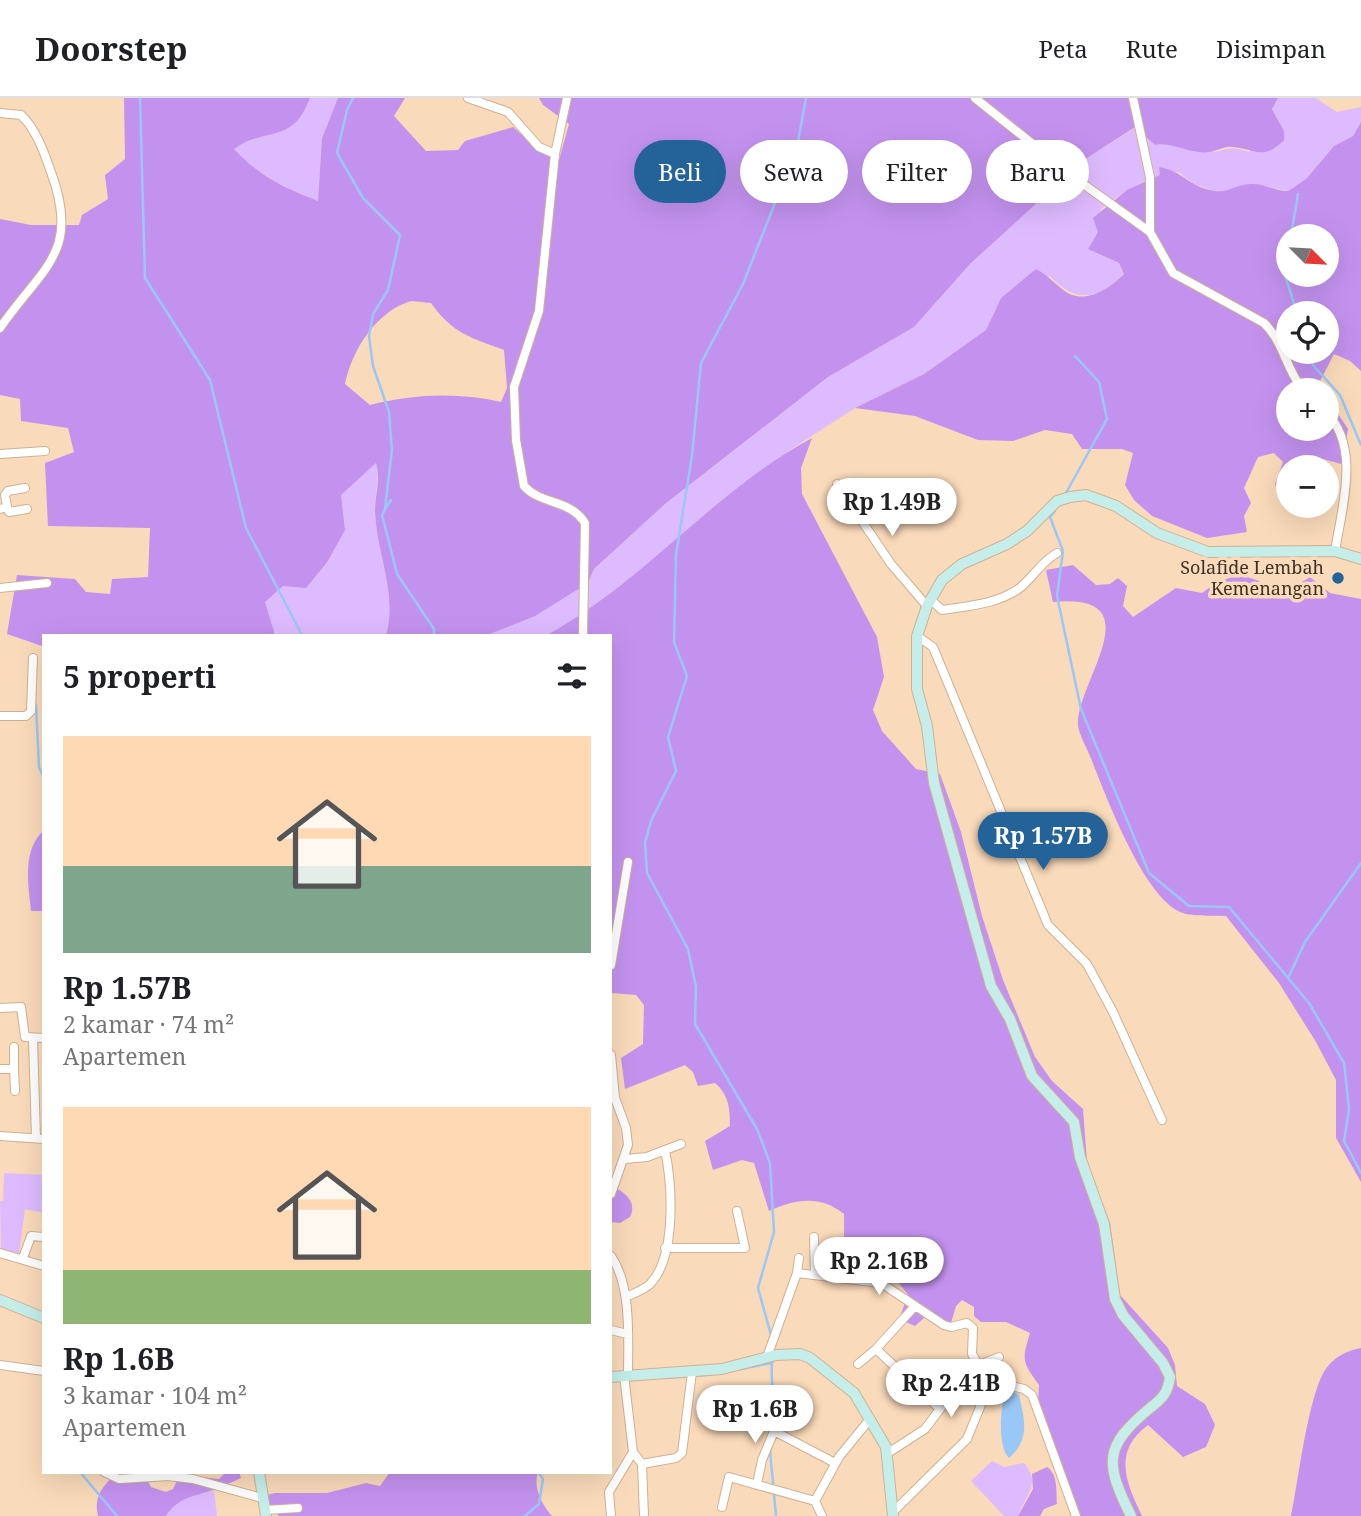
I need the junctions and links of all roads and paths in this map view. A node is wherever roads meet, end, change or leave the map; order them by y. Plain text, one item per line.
1 (468, 98) edge
2 (567, 98) edge
3 (975, 98) edge
4 (1133, 98) edge
5 (496, 102) edge
6 (0, 113) edge
7 (555, 153) junction
8 (1150, 232) junction
9 (0, 328) edge
10 (1295, 378) edge
11 (1339, 426) edge
12 (45, 451) dead end
13 (0, 454) edge
14 (838, 484) dead end
15 (25, 488) dead end
16 (4, 508) edge
17 (27, 509) dead end
18 (1335, 551) junction
19 (1057, 553) dead end
20 (1361, 559) edge
21 (47, 583) dead end
22 (0, 589) edge
23 (929, 603) junction
24 (583, 634) edge
25 (917, 636) junction
26 (33, 658) dead end
27 (0, 716) edge
28 (628, 862) dead end
29 (612, 959) edge
30 (0, 1008) edge
31 (33, 1038) junction
32 (42, 1038) edge
33 (14, 1047) dead end
34 (612, 1066) edge
35 (40, 1068) edge
36 (0, 1069) edge
37 (14, 1069) junction
38 (15, 1091) dead end
39 (40, 1098) edge
40 (1162, 1121) dead end
41 (0, 1136) edge
42 (40, 1138) edge
43 (681, 1144) dead end
44 (665, 1150) junction
45 (625, 1159) junction
46 (612, 1192) edge
47 (737, 1211) dead end
48 (42, 1237) edge
49 (814, 1237) dead end
50 (665, 1248) junction
51 (0, 1253) edge
52 (23, 1258) junction
53 (612, 1258) edge
54 (799, 1258) dead end
55 (42, 1265) edge
56 (797, 1273) junction
57 (815, 1274) junction
58 (626, 1297) junction
59 (0, 1300) edge
60 (915, 1306) junction
61 (42, 1317) edge
62 (612, 1330) edge
63 (627, 1334) junction
64 (876, 1349) junction
65 (771, 1356) junction
66 (999, 1357) dead end
67 (859, 1364) dead end
68 (978, 1364) junction
69 (0, 1365) edge
70 (42, 1371) edge
71 (692, 1376) junction
72 (612, 1377) edge
73 (625, 1377) junction
74 (940, 1409) junction
75 (870, 1419) junction
76 (633, 1452) junction
77 (888, 1452) junction
78 (835, 1463) junction
79 (642, 1464) junction
80 (108, 1474) edge
81 (168, 1474) edge
82 (259, 1474) edge
83 (760, 1485) junction
84 (262, 1498) junction
85 (815, 1501) junction
86 (722, 1507) dead end
87 (298, 1508) dead end
88 (265, 1513) edge
89 (893, 1514) edge
90 (611, 1516) edge
91 (644, 1516) edge
92 (822, 1516) edge
93 (1076, 1516) edge
94 (1131, 1516) edge

1 - 5 street
2 - 7 street
3 - 8 street
4 - 8 street
5 - 7 street
6 - 9 street
7 - 24 street
8 - 10 street
11 - 18 street
12 - 13 street
14 - 23 street
15 - 16 street
16 - 17 street
18 - 20 street
18 - 23 street
19 - 23 street
21 - 22 street
23 - 25 street
25 - 40 street
25 - 94 street
26 - 27 street
28 - 29 street
30 - 31 street
31 - 32 street
31 - 35 street
33 - 37 street
34 - 45 street
35 - 39 street
36 - 37 street
37 - 38 street
39 - 42 street
41 - 42 street
43 - 44 street
44 - 45 street
44 - 50 street
45 - 46 street
47 - 50 street
48 - 52 street
49 - 57 street
50 - 58 street
51 - 52 street
52 - 55 street
53 - 58 street
54 - 56 street
56 - 57 street
56 - 65 street
57 - 60 street
58 - 63 street
59 - 61 street
60 - 64 street
60 - 68 street
62 - 63 street
63 - 73 street
64 - 67 street
64 - 74 street
65 - 71 street
65 - 75 street
66 - 68 street
68 - 74 street
69 - 70 street
71 - 73 street
71 - 79 street
72 - 73 street
73 - 76 street
74 - 77 street
75 - 77 street
75 - 78 street
76 - 79 street
76 - 90 street
77 - 89 street
78 - 83 street
78 - 85 street
79 - 91 street
80 - 81 street
81 - 84 street
82 - 84 street
83 - 85 street
83 - 86 street
84 - 88 street
85 - 92 street
87 - 88 street
89 - 93 street

